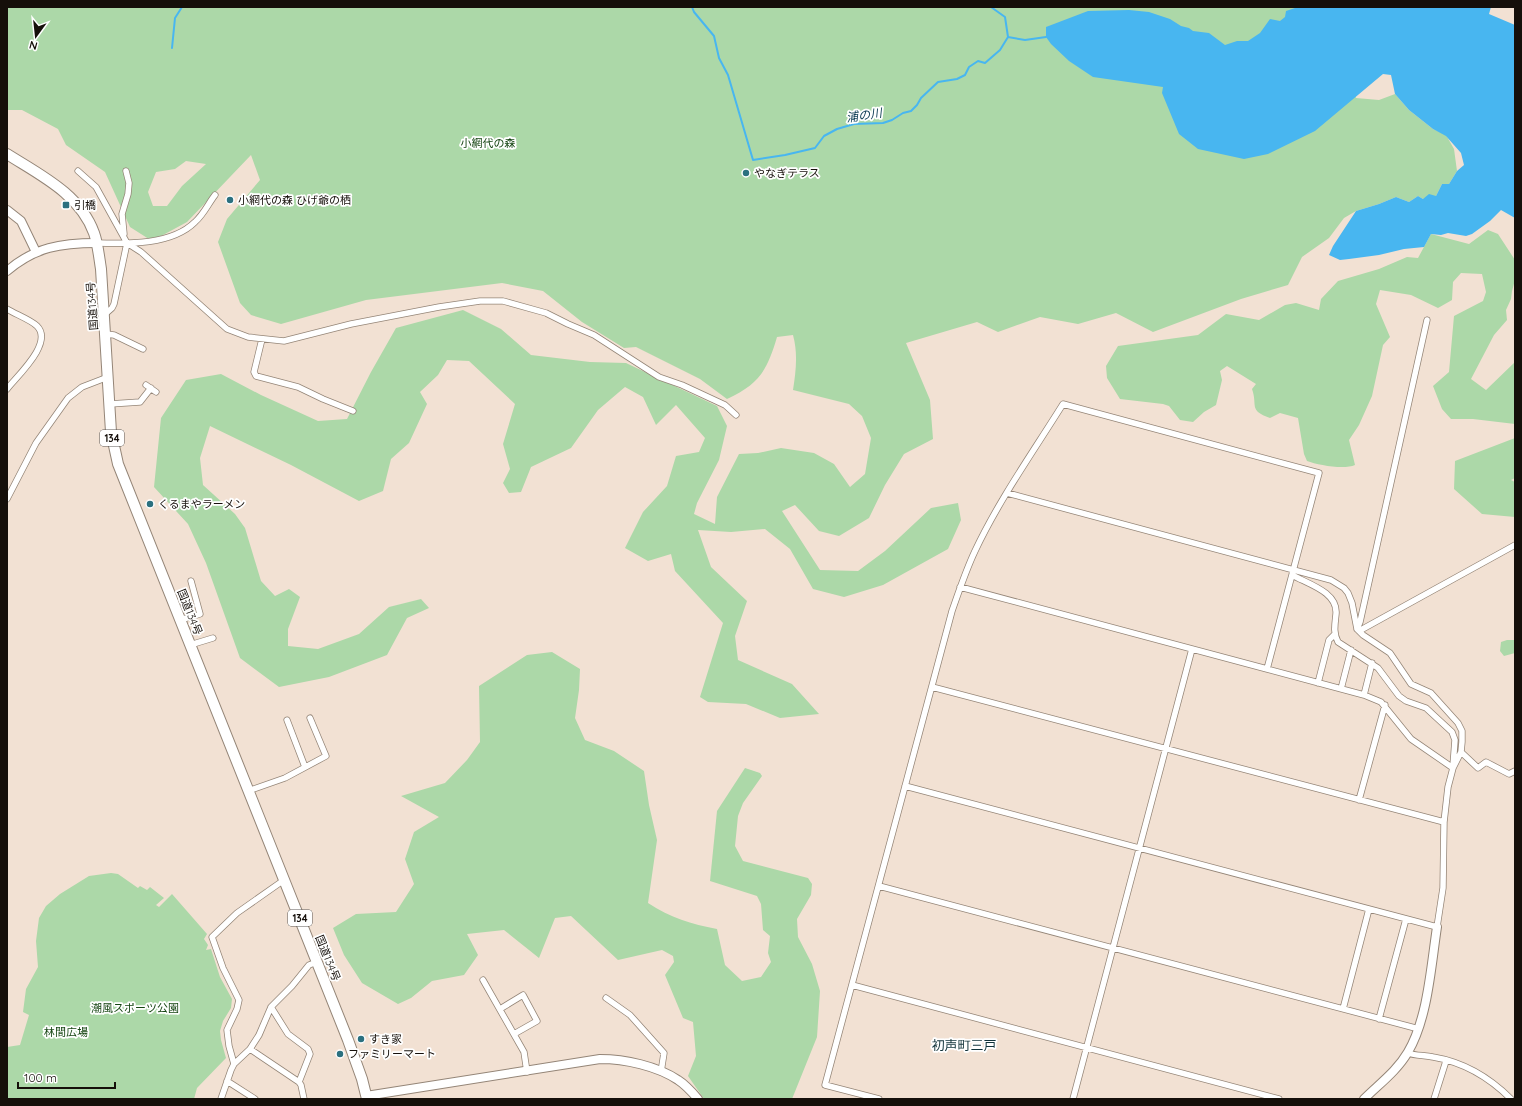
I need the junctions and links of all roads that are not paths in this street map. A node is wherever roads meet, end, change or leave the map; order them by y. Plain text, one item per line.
1 (7, 154) edge
2 (126, 171) dead end
3 (78, 172) dead end
4 (215, 195) dead end
5 (7, 210) edge
6 (126, 241) junction
7 (97, 243) junction
8 (36, 252) junction
9 (7, 271) edge
10 (7, 309) edge
11 (104, 315) junction
12 (1427, 320) dead end
13 (106, 334) junction
14 (262, 339) junction
15 (143, 348) dead end
16 (108, 377) junction
17 (151, 388) dead end
18 (7, 389) edge
19 (110, 404) junction
20 (353, 411) dead end
21 (736, 415) dead end
22 (1007, 493) junction
23 (7, 499) edge
24 (1515, 545) edge
25 (1293, 572) junction
26 (191, 581) dead end
27 (960, 587) junction
28 (180, 620) junction
29 (1358, 630) junction
30 (1334, 635) junction
31 (213, 638) dead end
32 (190, 645) junction
33 (1192, 649) junction
34 (1351, 650) junction
35 (1372, 663) junction
36 (1267, 669) junction
37 (1318, 683) junction
38 (932, 687) junction
39 (1341, 689) junction
40 (1364, 695) junction
41 (1384, 705) junction
42 (310, 718) dead end
43 (287, 720) dead end
44 (1166, 749) junction
45 (1460, 752) junction
46 (305, 767) junction
47 (1453, 768) junction
48 (1515, 770) edge
49 (905, 786) junction
50 (248, 791) junction
51 (1359, 800) junction
52 (1444, 822) junction
53 (1139, 848) junction
54 (284, 880) junction
55 (879, 886) junction
56 (1369, 909) junction
57 (1406, 918) junction
58 (1437, 927) junction
59 (1113, 948) junction
60 (317, 962) junction
61 (483, 980) dead end
62 (852, 985) junction
63 (606, 998) dead end
64 (271, 1007) junction
65 (500, 1009) junction
66 (1343, 1009) junction
67 (1379, 1019) junction
68 (1419, 1029) junction
69 (514, 1034) junction
70 (1086, 1047) junction
71 (250, 1048) junction
72 (1408, 1054) junction
73 (1446, 1060) junction
74 (234, 1064) junction
75 (527, 1072) junction
76 (661, 1072) junction
77 (227, 1081) junction
78 (299, 1082) junction
79 (366, 1097) edge
80 (222, 1099) edge
81 (255, 1099) edge
82 (304, 1099) edge
83 (698, 1099) edge
84 (879, 1099) edge
85 (1073, 1099) edge
86 (1279, 1099) edge
87 (1364, 1099) edge
88 (1434, 1099) edge
89 (1511, 1099) edge

1 - 7 highway, 国道134号 / 134
2 - 6 street
3 - 6 street
4 - 6 street
5 - 8 street
6 - 7 street
6 - 11 street
6 - 14 street
7 - 8 street
7 - 11 highway, 国道134号 / 134
8 - 9 street
10 - 18 street
11 - 13 highway, 国道134号 / 134
12 - 29 street
13 - 15 street
13 - 16 highway, 国道134号 / 134
14 - 20 street
14 - 21 street
16 - 19 highway, 国道134号 / 134
16 - 23 street
17 - 19 street
19 - 28 highway, 国道134号 / 134
22 - 25 street
22 - 25 street
22 - 27 street
24 - 29 street
25 - 29 street
25 - 30 street
25 - 36 street
26 - 28 street
27 - 33 street
27 - 38 street
28 - 32 highway, 国道134号 / 134
29 - 45 street
30 - 34 street
30 - 37 street
31 - 32 street
32 - 50 highway, 国道134号 / 134
33 - 36 street
33 - 44 street
34 - 35 street
34 - 39 street
35 - 40 street
35 - 47 street
36 - 37 street
37 - 39 street
38 - 44 street
38 - 49 street
39 - 40 street
40 - 41 street
41 - 47 street
41 - 51 street
42 - 46 street
43 - 46 street
44 - 51 street
44 - 53 street
45 - 47 street
45 - 48 street
46 - 50 street
47 - 52 street
49 - 53 street
49 - 55 street
50 - 54 highway, 国道134号 / 134
51 - 52 street
52 - 58 street
53 - 56 street
53 - 59 street
54 - 60 highway, 国道134号 / 134
54 - 74 street
55 - 59 street
55 - 62 street
56 - 57 street
56 - 66 street
57 - 58 street
57 - 67 street
58 - 68 street
59 - 66 street
59 - 70 street
60 - 64 street
60 - 79 highway, 国道134号 / 134
61 - 65 street
62 - 70 street
62 - 84 street
63 - 76 street
64 - 71 street
64 - 78 street
65 - 69 street
65 - 69 street
66 - 67 street
67 - 68 street
68 - 72 street
69 - 75 street
70 - 85 street
70 - 86 street
71 - 74 street
71 - 78 street
72 - 73 street
72 - 87 street
73 - 88 street
73 - 89 street
74 - 77 street
75 - 76 street
75 - 79 street
76 - 83 street
77 - 80 street
77 - 81 street
78 - 82 street

